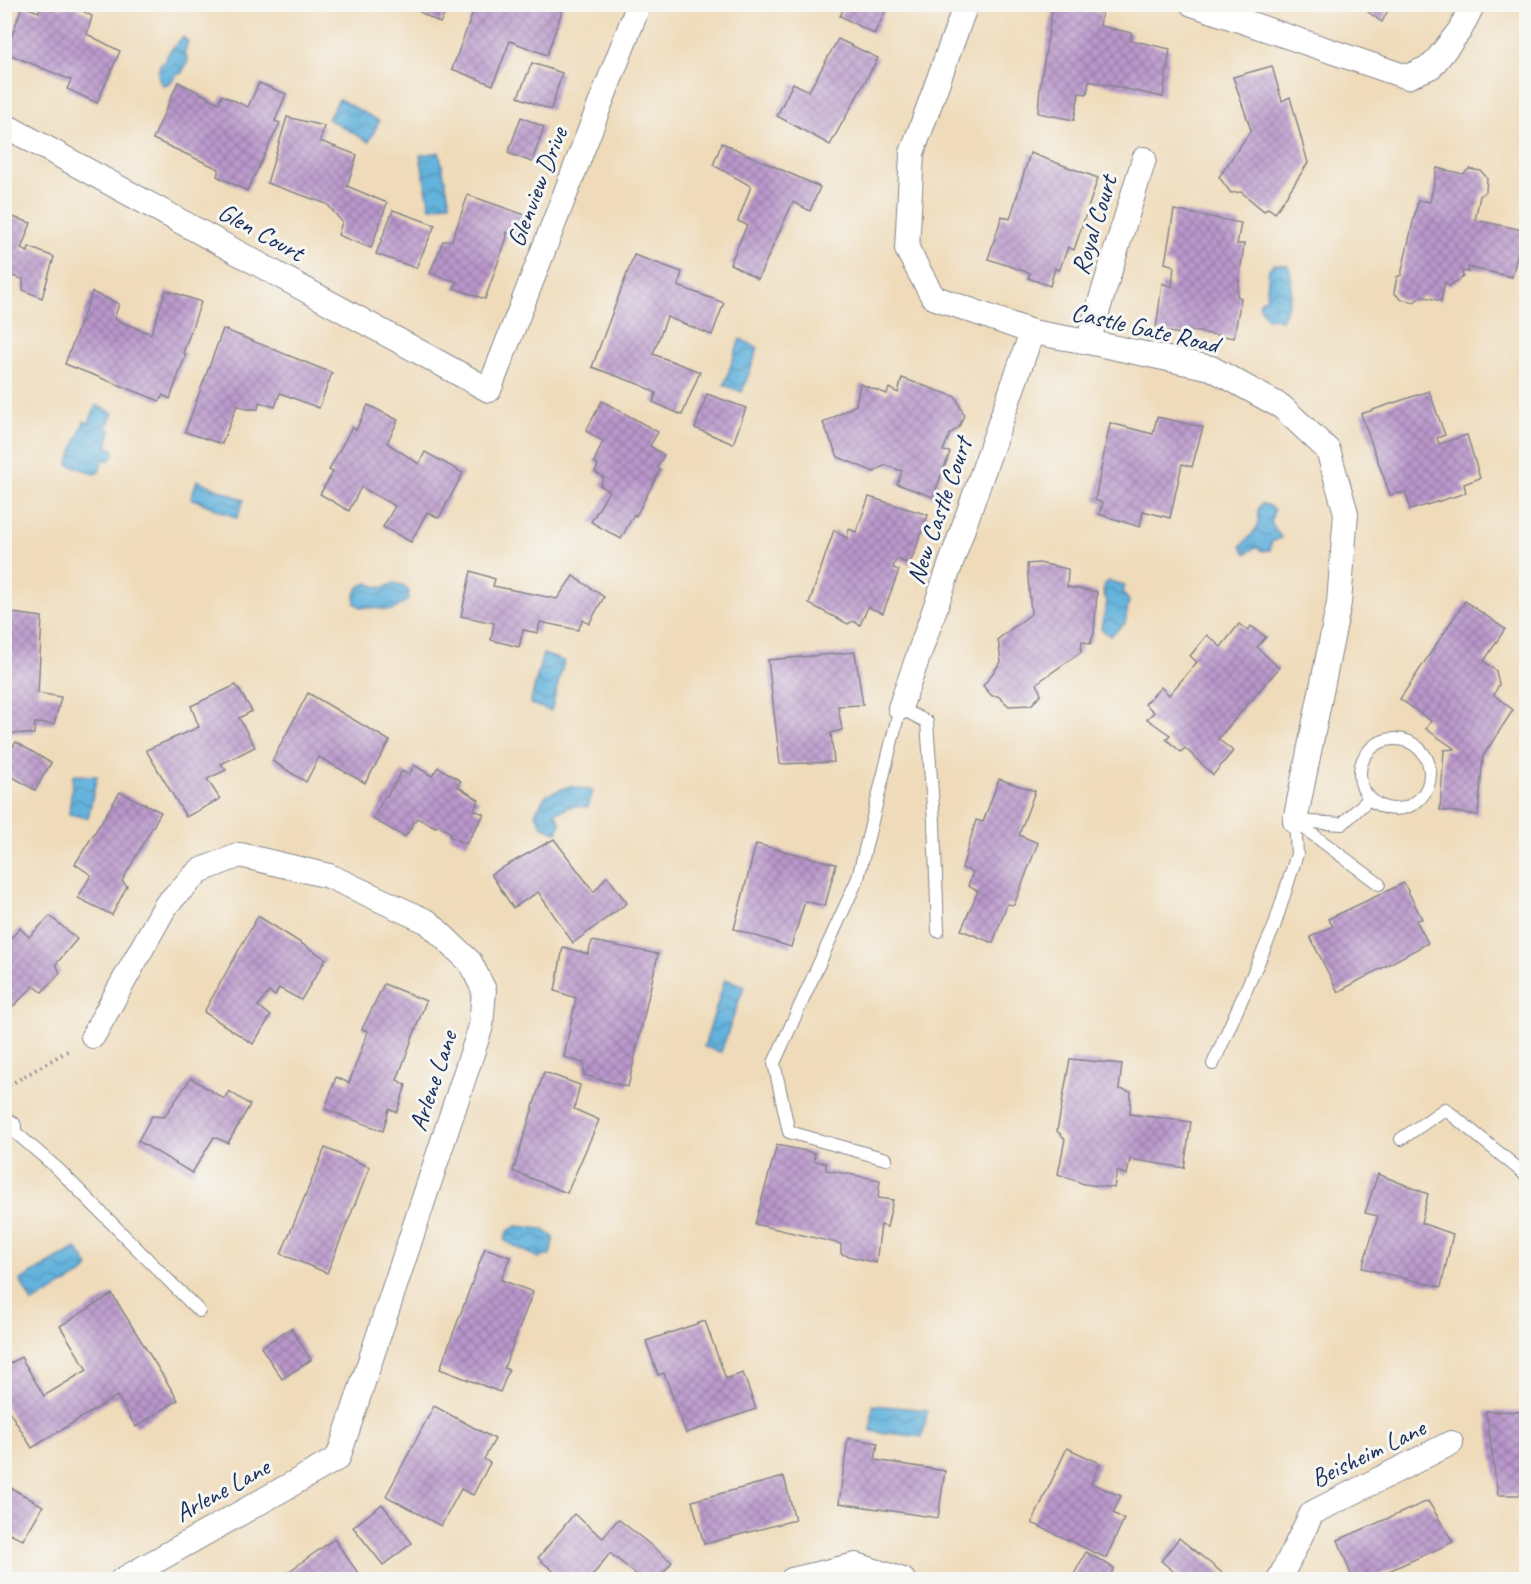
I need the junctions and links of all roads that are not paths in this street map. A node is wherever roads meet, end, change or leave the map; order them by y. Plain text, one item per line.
1 (639, 4) edge
2 (966, 4) edge
3 (1192, 4) edge
4 (1473, 4) edge
5 (4, 125) edge
6 (1144, 159) dead end
7 (1032, 332) junction
8 (1088, 342) junction
9 (489, 390) joint
10 (900, 708) junction
11 (1369, 798) junction
12 (1295, 821) junction
13 (1379, 884) dead end
14 (938, 931) dead end
15 (93, 1036) road end
16 (1213, 1064) dead end
17 (7, 1125) edge
18 (1401, 1139) dead end
19 (886, 1159) dead end
20 (1527, 1175) edge
21 (199, 1311) dead end
22 (1452, 1443) dead end
23 (122, 1580) edge
24 (792, 1580) edge
25 (903, 1580) edge
26 (1279, 1580) edge

1 - 9 street, Glenview Drive
2 - 7 street, Castle Gate Road
3 - 4 street
5 - 9 street, Glen Court
6 - 8 street, Royal Court
7 - 8 street, Castle Gate Road
7 - 10 street, New Castle Court
8 - 12 street, Castle Gate Road
10 - 14 lane
10 - 19 lane
11 - 11 lane
11 - 12 lane
12 - 13 lane
12 - 16 lane
15 - 23 street, Arlene Lane
17 - 21 lane
18 - 20 lane
22 - 26 street, Beisheim Lane
24 - 25 street

